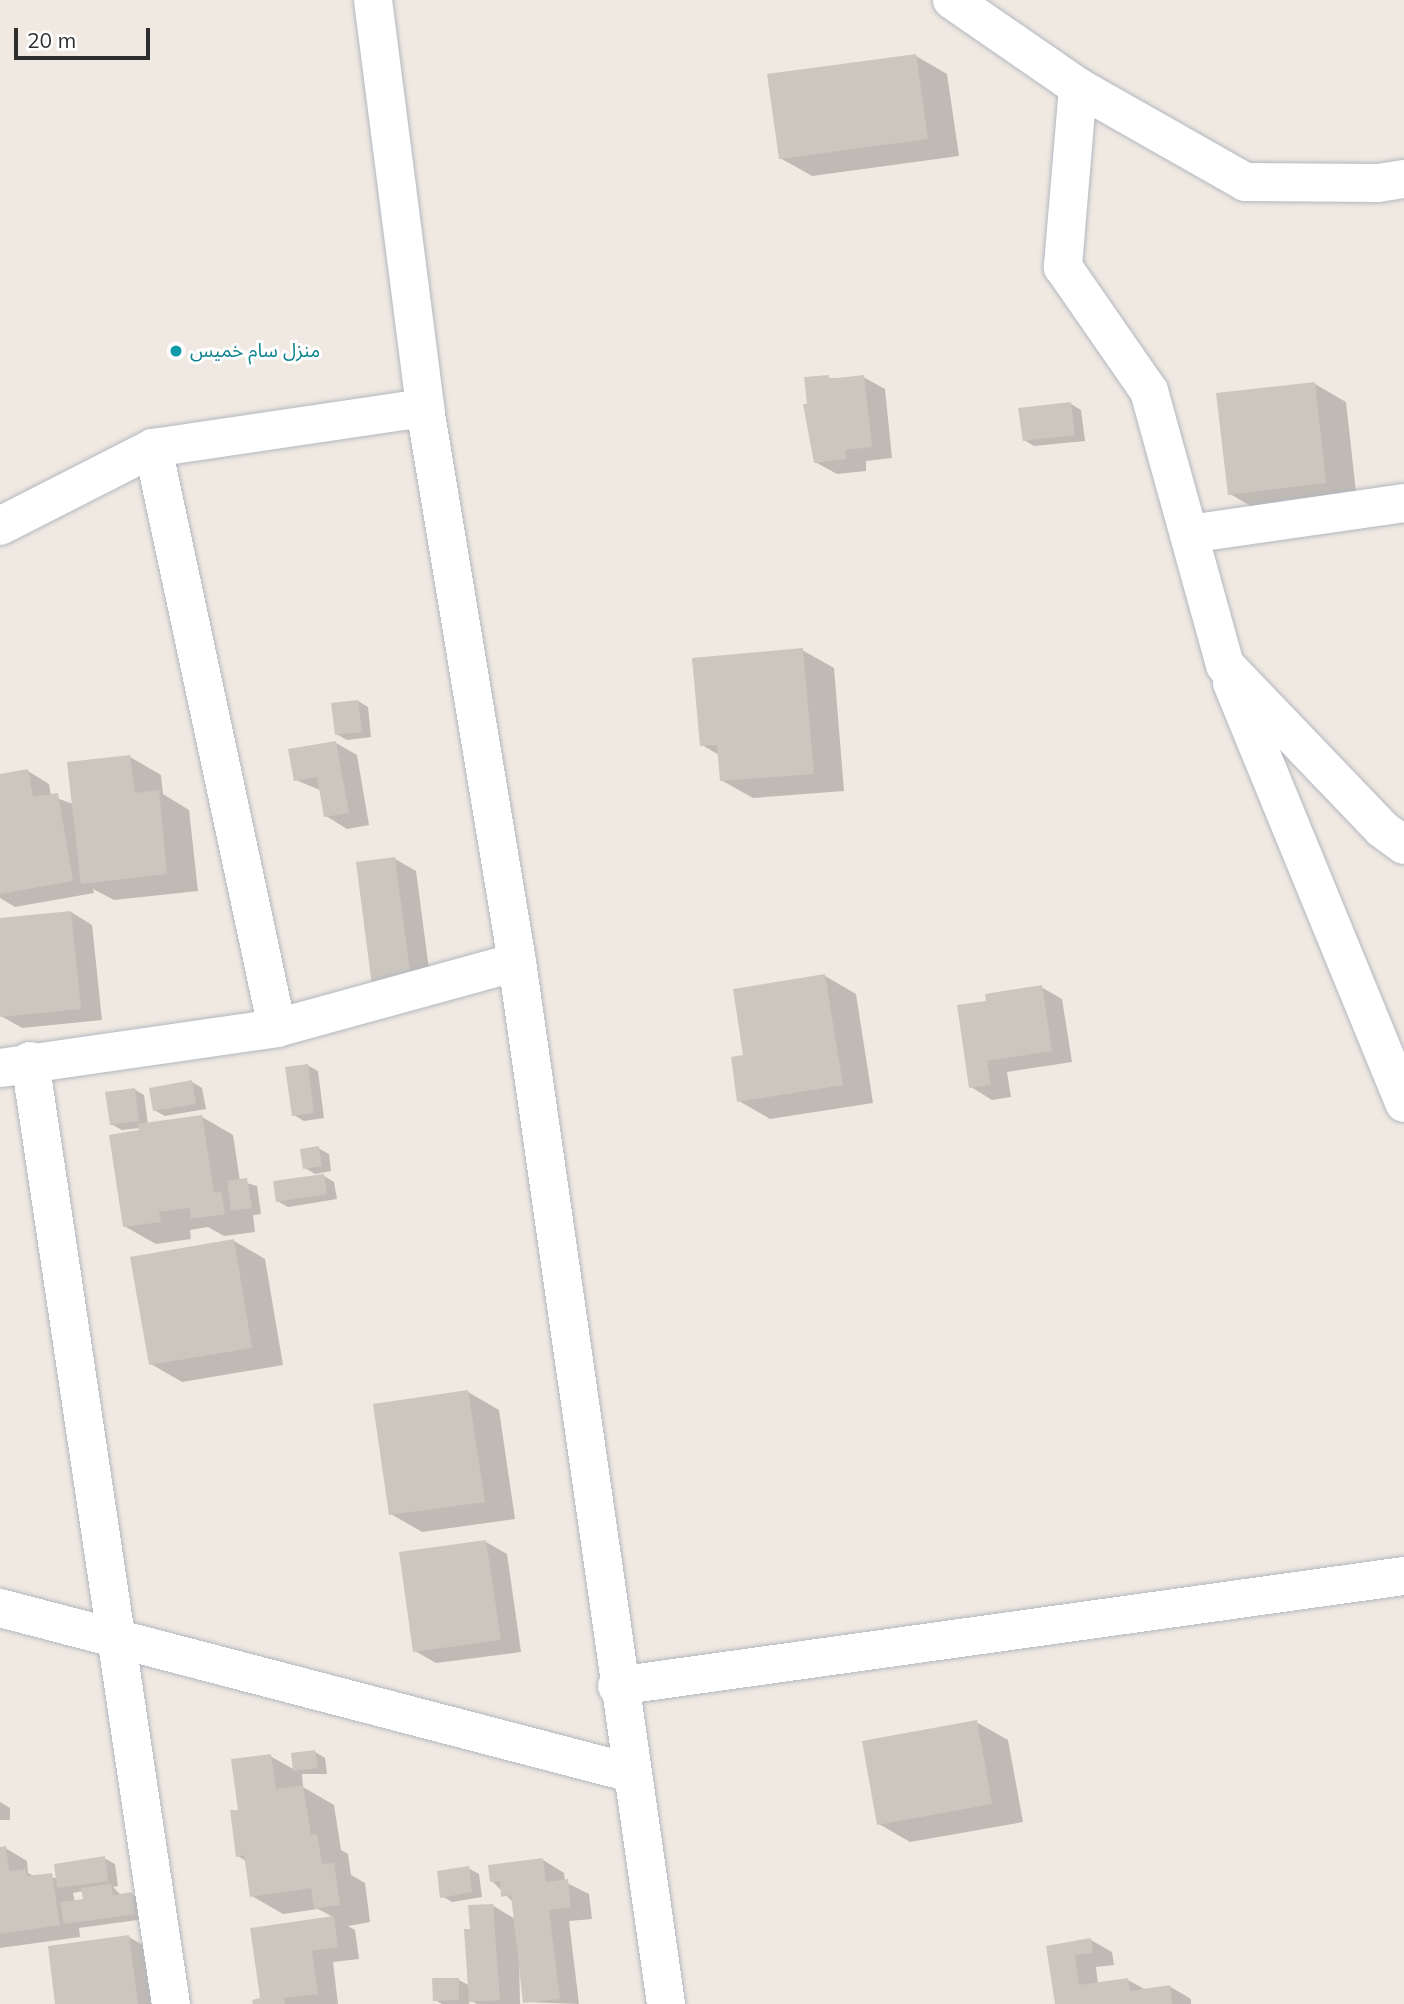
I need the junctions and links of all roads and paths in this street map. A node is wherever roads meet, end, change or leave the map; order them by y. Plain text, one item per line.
1 (373, 0) edge
2 (952, 0) edge
3 (1078, 87) junction
4 (1404, 179) edge
5 (425, 408) junction
6 (153, 448) junction
7 (1404, 503) edge
8 (0, 526) edge
9 (1189, 534) junction
10 (1225, 665) junction
11 (1404, 845) edge
12 (517, 962) junction
13 (277, 1028) junction
14 (15, 1065) edge
15 (1404, 1103) edge
16 (1404, 1576) edge
17 (0, 1608) edge
18 (115, 1638) junction
19 (617, 1686) junction
20 (631, 1773) junction
21 (171, 2004) edge
22 (666, 2004) edge

1 - 5 street
2 - 3 street
3 - 4 street
3 - 9 street
5 - 6 street
5 - 12 street
6 - 8 street
6 - 13 street
7 - 9 street
9 - 10 street
10 - 11 street
10 - 15 street
12 - 13 street
12 - 19 street
13 - 14 street
14 - 18 street
16 - 19 street
17 - 18 street
18 - 20 street
18 - 21 street
19 - 20 street
20 - 22 street

